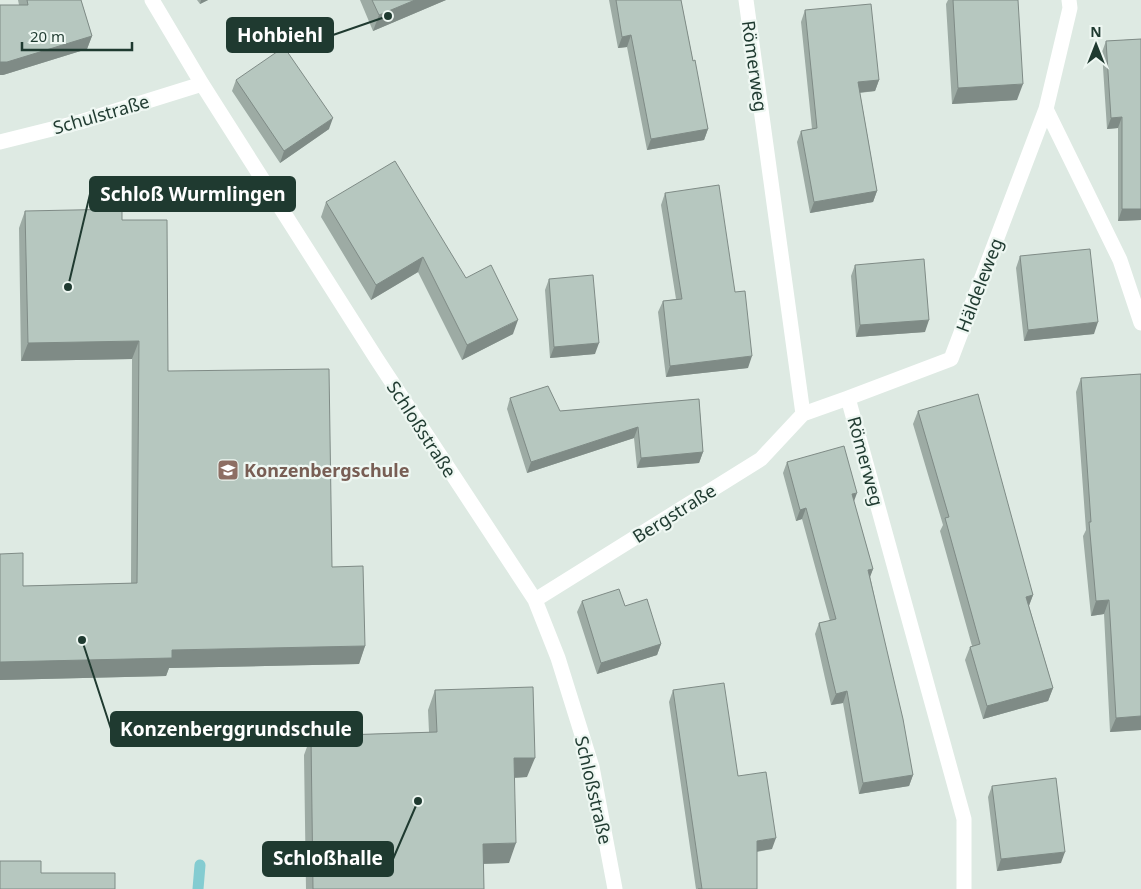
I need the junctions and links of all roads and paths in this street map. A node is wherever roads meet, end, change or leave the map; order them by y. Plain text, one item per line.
1 (152, 0) edge
2 (746, 0) edge
3 (1070, 0) edge
4 (202, 84) junction
5 (1046, 109) junction
6 (0, 142) edge
7 (1141, 323) edge
8 (848, 398) junction
9 (803, 414) junction
10 (535, 600) junction
11 (616, 889) edge
12 (964, 889) edge

1 - 4 street, Schloßstraße
2 - 9 street, Römerweg
3 - 5 street, Häldeleweg
4 - 6 street, Schulstraße
4 - 10 street, Schloßstraße
5 - 7 street
5 - 8 street, Häldeleweg
8 - 9 street, Römerweg
8 - 12 street, Römerweg
9 - 10 street, Bergstraße
10 - 11 street, Schloßstraße

